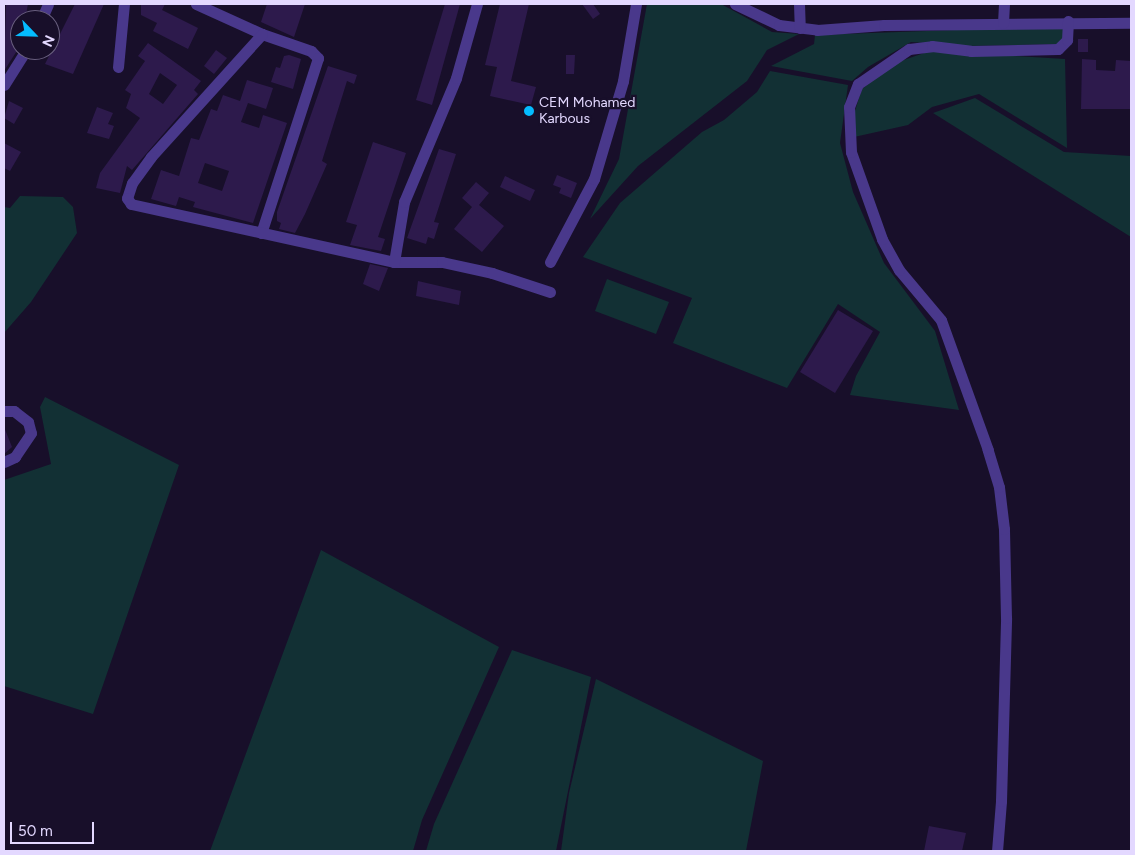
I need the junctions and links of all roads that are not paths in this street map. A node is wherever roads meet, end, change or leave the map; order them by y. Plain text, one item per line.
1 (124, 4) edge
2 (196, 4) edge
3 (477, 4) edge
4 (636, 4) edge
5 (735, 4) edge
6 (798, 4) edge
7 (1004, 4) edge
8 (1068, 21) junction
9 (1003, 23) junction
10 (1131, 23) edge
11 (800, 28) junction
12 (262, 34) junction
13 (20, 60) edge
14 (118, 67) dead end
15 (4, 86) edge
16 (261, 232) junction
17 (394, 262) junction
18 (550, 262) dead end
19 (550, 292) dead end
20 (4, 411) edge
21 (4, 462) edge
22 (997, 851) edge

1 - 14 street
2 - 12 street
3 - 17 street
4 - 18 street
5 - 11 street
6 - 11 street
7 - 9 street
8 - 9 street
8 - 10 street
8 - 22 street
9 - 11 street
12 - 16 street
12 - 16 street
13 - 15 street
16 - 17 street
17 - 19 street
20 - 21 street

